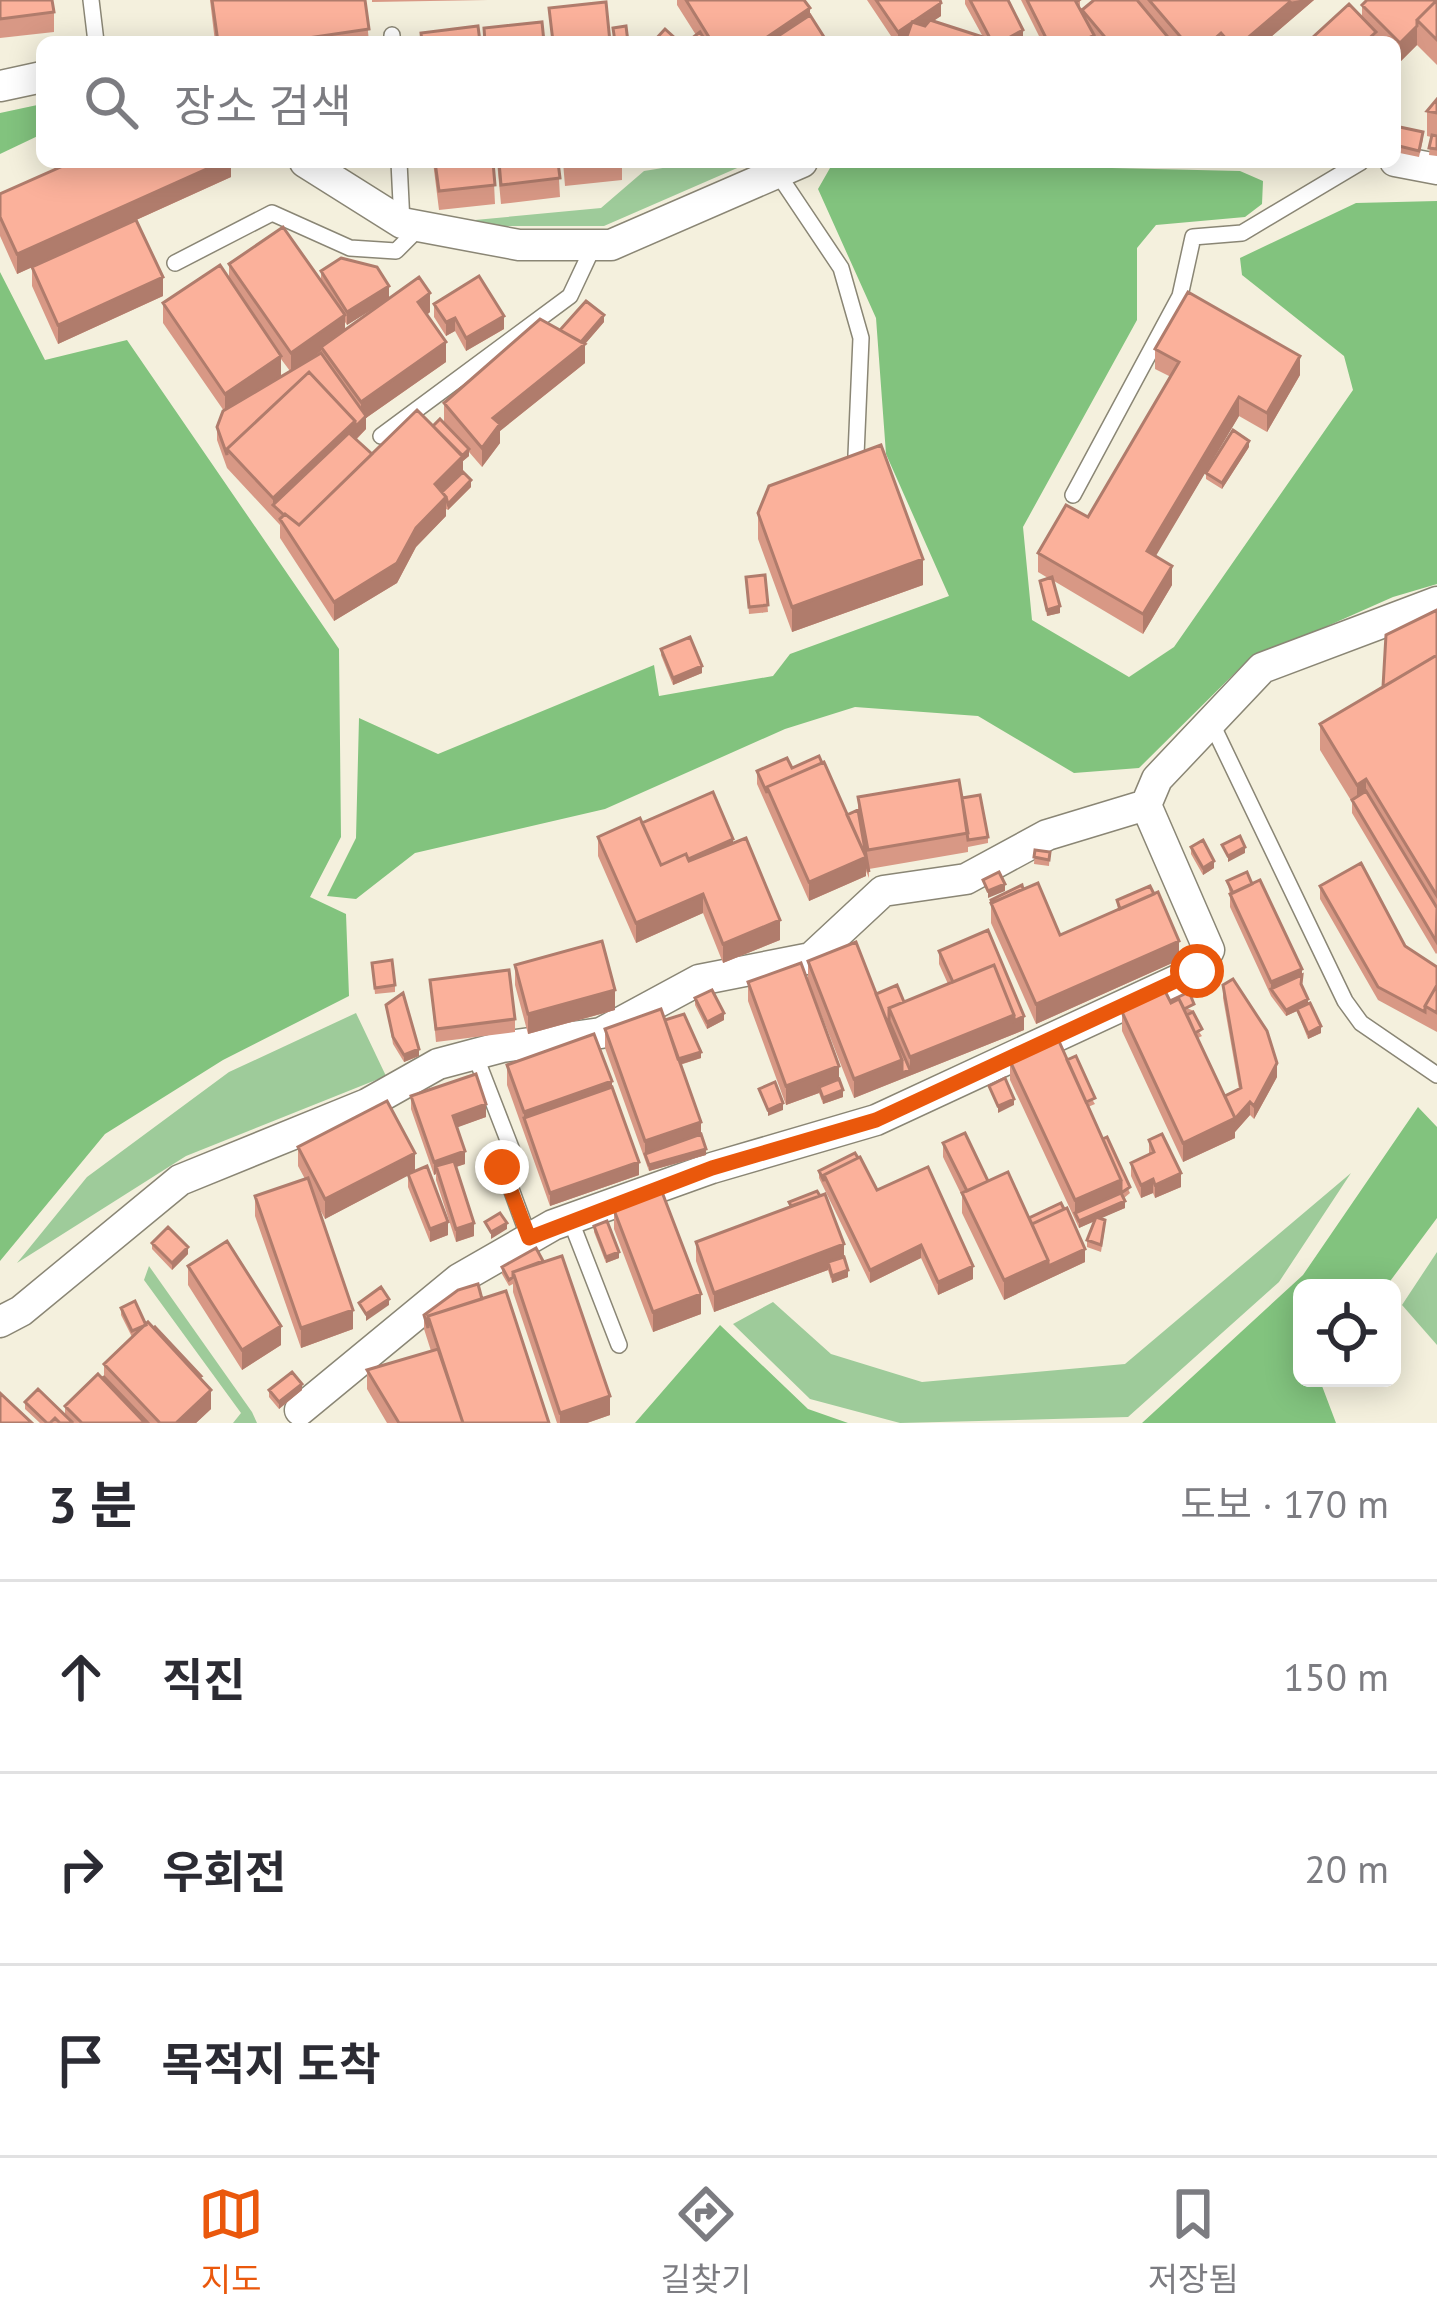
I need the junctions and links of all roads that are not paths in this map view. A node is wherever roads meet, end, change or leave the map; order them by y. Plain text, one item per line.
1 (91, 0) edge
2 (96, 36) edge
3 (36, 78) edge
4 (0, 86) edge
5 (1401, 162) edge
6 (314, 168) edge
7 (400, 168) edge
8 (790, 168) edge
9 (1351, 168) edge
10 (1437, 169) edge
11 (411, 224) junction
12 (594, 245) junction
13 (175, 262) dead end
14 (381, 436) dead end
15 (856, 455) edge
16 (1073, 495) dead end
17 (1437, 602) edge
18 (1211, 722) junction
19 (1146, 805) junction
20 (475, 1055) junction
21 (1437, 1075) edge
22 (570, 1219) junction
23 (529, 1238) junction
24 (0, 1322) edge
25 (620, 1345) dead end
26 (300, 1410) dead end

1 - 2 lane
3 - 4 street
5 - 10 street
6 - 11 street
7 - 11 lane
8 - 12 street
8 - 15 lane
9 - 16 lane
11 - 12 street
11 - 13 lane
12 - 14 lane
17 - 18 street
18 - 19 street
18 - 21 lane
19 - 20 street
19 - 22 street
20 - 23 lane
20 - 24 street
22 - 23 street
22 - 25 lane
23 - 26 street

